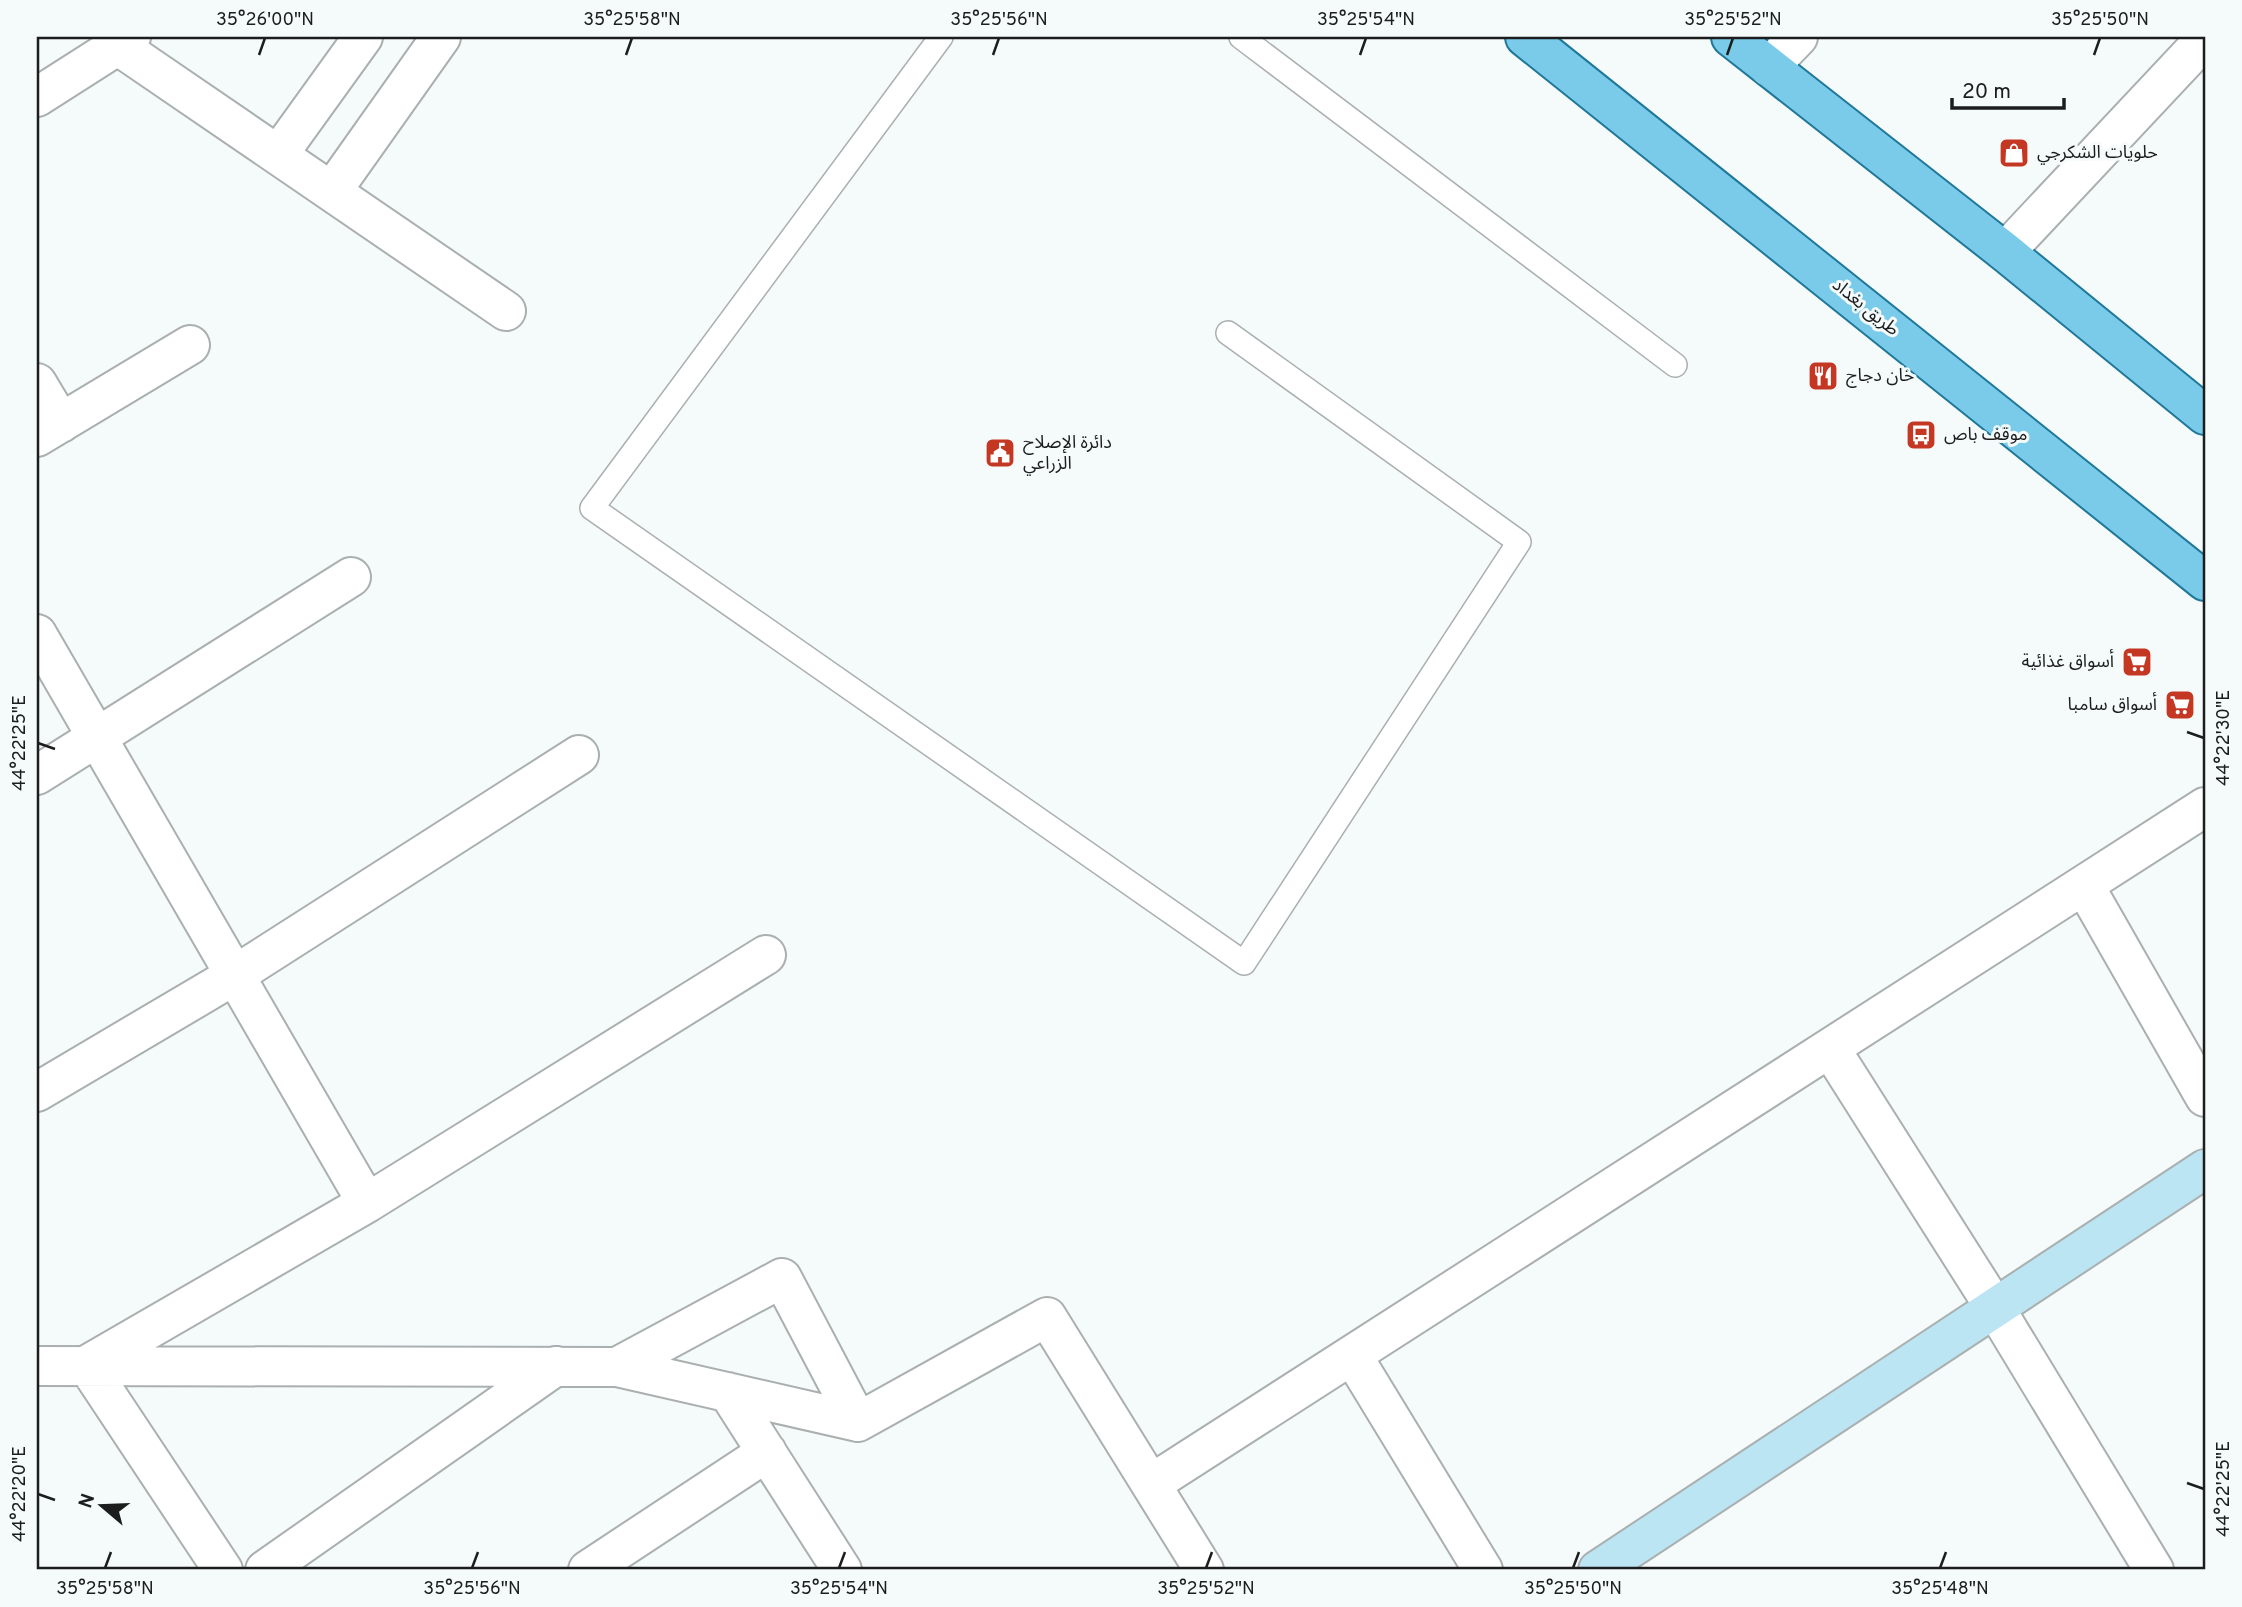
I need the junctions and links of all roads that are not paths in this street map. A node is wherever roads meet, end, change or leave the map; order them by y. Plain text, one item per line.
1 (363, 37) edge
2 (441, 37) edge
3 (941, 37) edge
4 (1241, 37) edge
5 (1525, 37) edge
6 (1731, 37) edge
7 (1798, 37) edge
8 (2205, 39) edge
9 (135, 45) edge
10 (1769, 67) junction
11 (37, 97) edge
12 (278, 155) junction
13 (332, 191) junction
14 (2005, 252) junction
15 (506, 311) dead end
16 (1228, 333) dead end
17 (190, 345) dead end
18 (1675, 365) dead end
19 (37, 383) edge
20 (2205, 415) edge
21 (49, 430) edge
22 (351, 577) dead end
23 (2205, 580) edge
24 (37, 634) edge
25 (97, 738) junction
26 (579, 755) dead end
27 (37, 775) edge
28 (2205, 807) edge
29 (2084, 885) junction
30 (766, 955) dead end
31 (235, 975) junction
32 (1830, 1048) junction
33 (37, 1092) edge
34 (2205, 1097) edge
35 (2205, 1169) edge
36 (367, 1203) junction
37 (1995, 1308) junction
38 (1352, 1355) junction
39 (87, 1365) junction
40 (37, 1366) edge
41 (556, 1366) junction
42 (617, 1367) junction
43 (729, 1392) junction
44 (858, 1422) junction
45 (766, 1452) junction
46 (1151, 1484) junction
47 (223, 1570) edge
48 (265, 1570) edge
49 (588, 1570) edge
50 (842, 1570) edge
51 (1204, 1570) edge
52 (1483, 1570) edge
53 (1598, 1570) edge
54 (2154, 1570) edge

1 - 12 street
2 - 13 street
3 - 16 lane
4 - 18 lane
5 - 23 main road, طريق بغداد
6 - 10 main road
7 - 10 street
8 - 14 street
9 - 11 street
9 - 12 street
10 - 14 main road
12 - 13 street
13 - 15 street
14 - 20 main road
17 - 21 street
19 - 21 street
22 - 25 street
24 - 25 street
25 - 27 street
25 - 31 street
26 - 31 street
28 - 29 street
29 - 32 street
29 - 34 street
30 - 36 street
31 - 33 street
31 - 36 street
32 - 37 street
32 - 38 street
35 - 37 street
36 - 39 street
37 - 53 street
37 - 54 street
38 - 46 street
38 - 52 street
39 - 40 street
39 - 41 street
39 - 47 street
41 - 42 street
41 - 48 street
42 - 43 street
42 - 44 street
43 - 44 street
43 - 45 street
44 - 46 street
45 - 49 street
45 - 50 street
46 - 51 street

